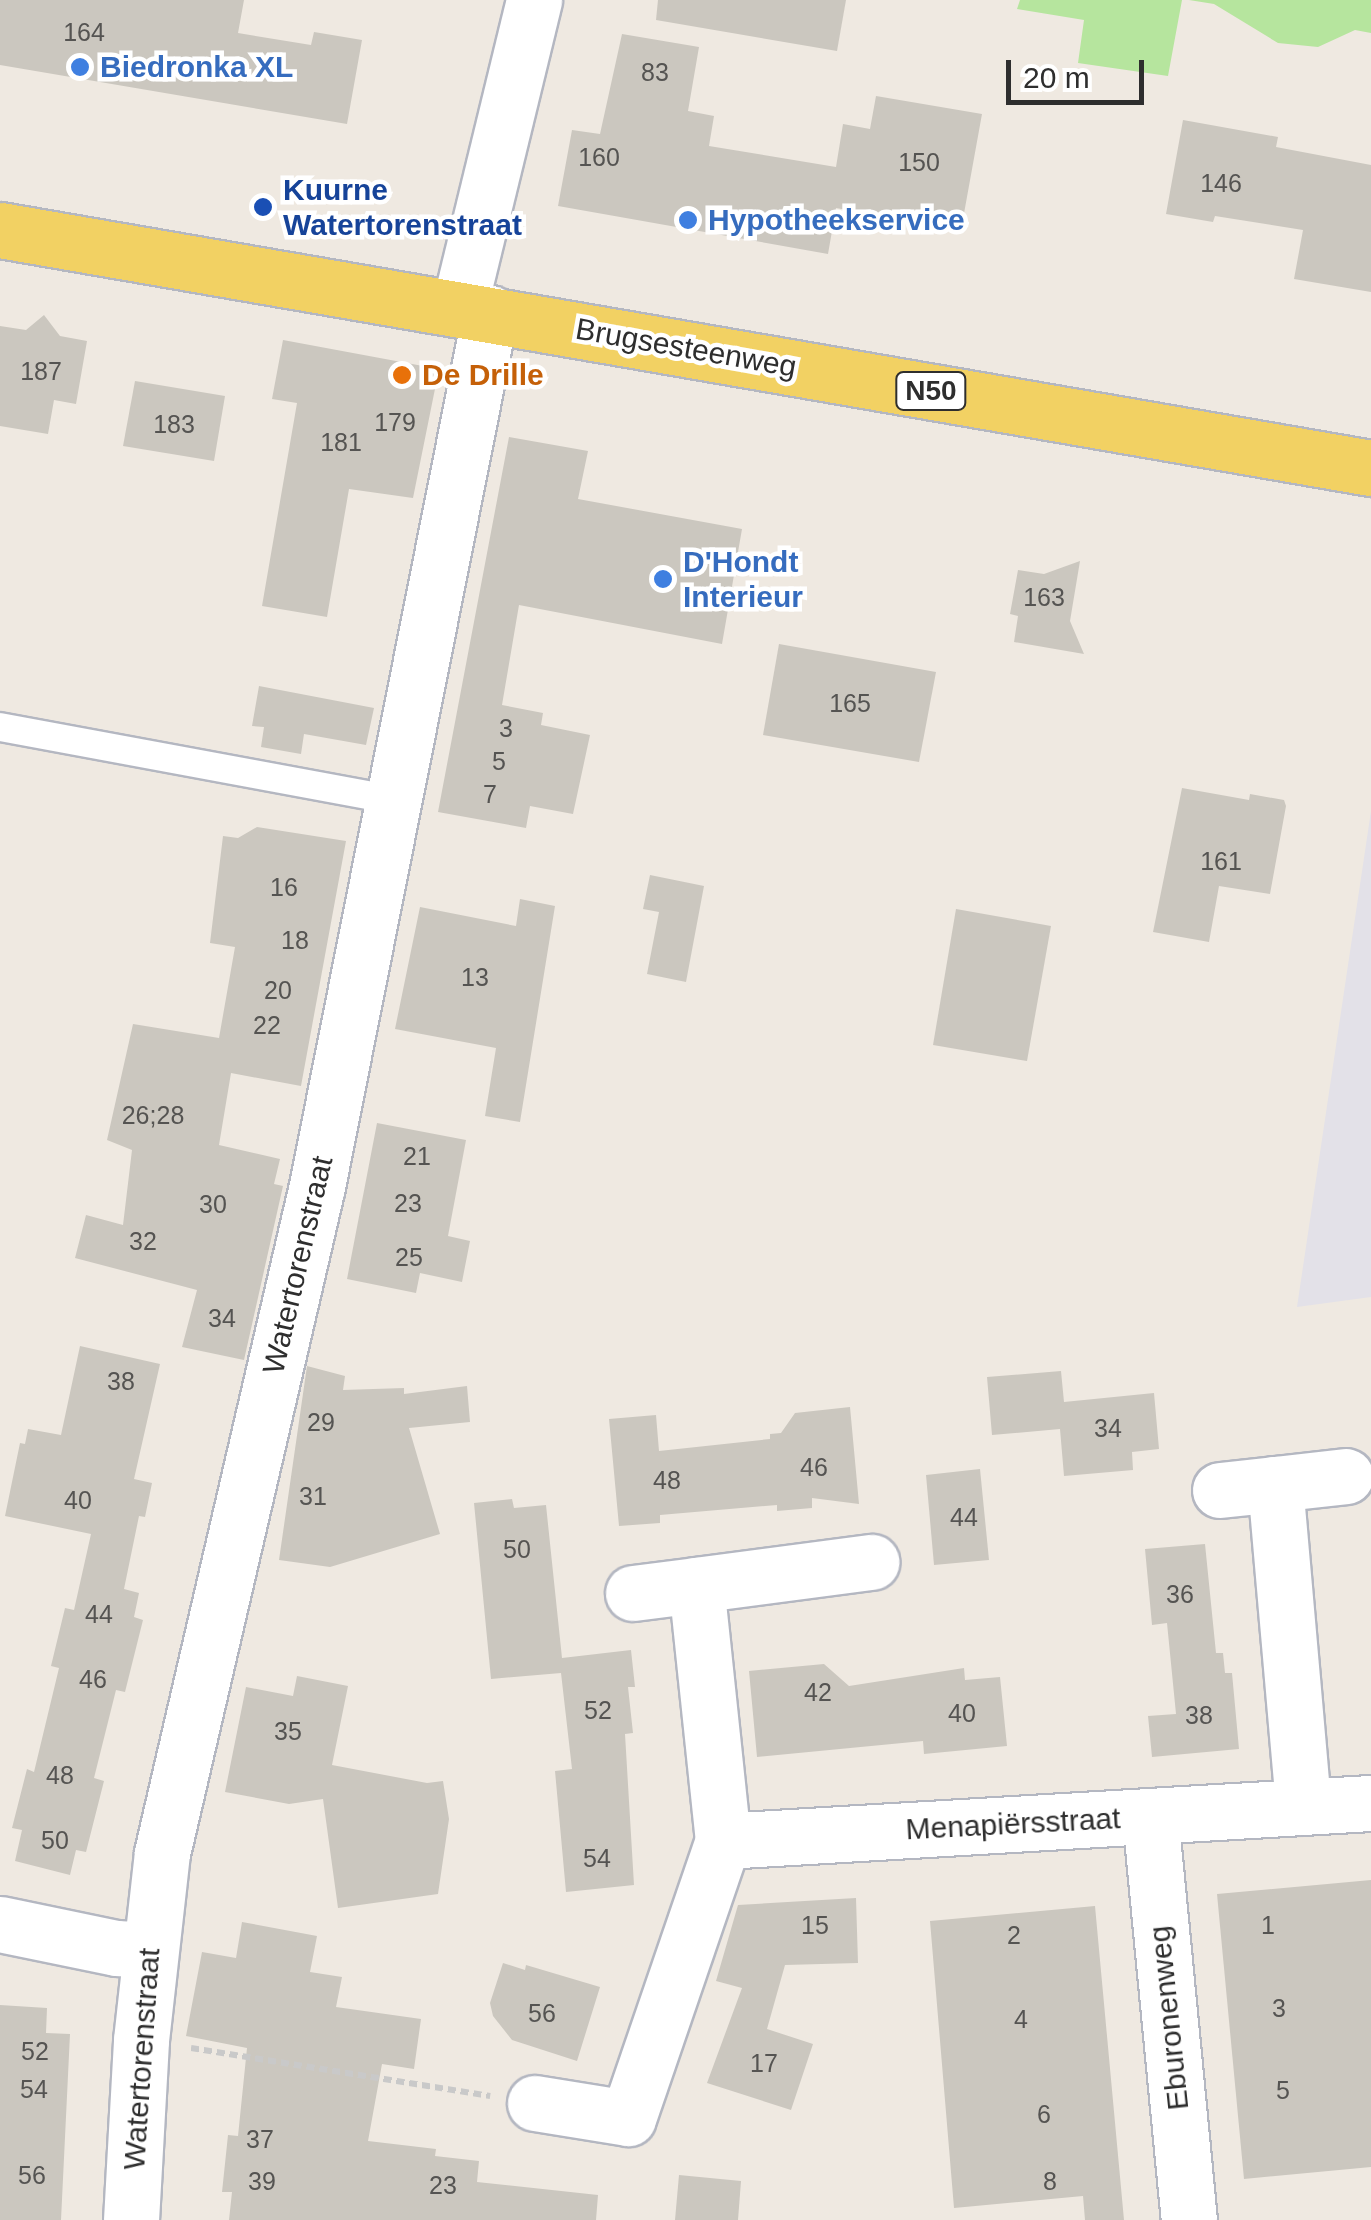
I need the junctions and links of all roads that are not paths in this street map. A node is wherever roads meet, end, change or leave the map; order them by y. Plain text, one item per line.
1 (534, 0) edge
2 (0, 230) edge
3 (475, 310) junction
4 (1371, 468) edge
5 (0, 727) edge
6 (395, 800) junction
7 (1346, 1476) dead end
8 (1275, 1484) junction
9 (1220, 1490) dead end
10 (871, 1562) dead end
11 (696, 1586) junction
12 (632, 1593) dead end
13 (1371, 1803) edge
14 (1303, 1807) junction
15 (1150, 1816) junction
16 (724, 1842) junction
17 (0, 1924) edge
18 (148, 1950) junction
19 (535, 2103) road end
20 (131, 2220) edge
21 (1189, 2220) edge

1 - 3 street, Watertorenstraat
2 - 3 main road, Brugsesteenweg / N50
3 - 4 main road, Brugsesteenweg / N50
3 - 6 street, Watertorenstraat
5 - 6 lane
6 - 18 street, Watertorenstraat
7 - 8 street
8 - 9 street
8 - 14 street
10 - 11 street
11 - 12 street
11 - 16 street
13 - 14 street, Menapiërsstraat
14 - 15 street, Menapiërsstraat
15 - 16 street, Menapiërsstraat
15 - 21 street, Eburonenweg
16 - 19 street
17 - 18 street
18 - 20 street, Watertorenstraat

